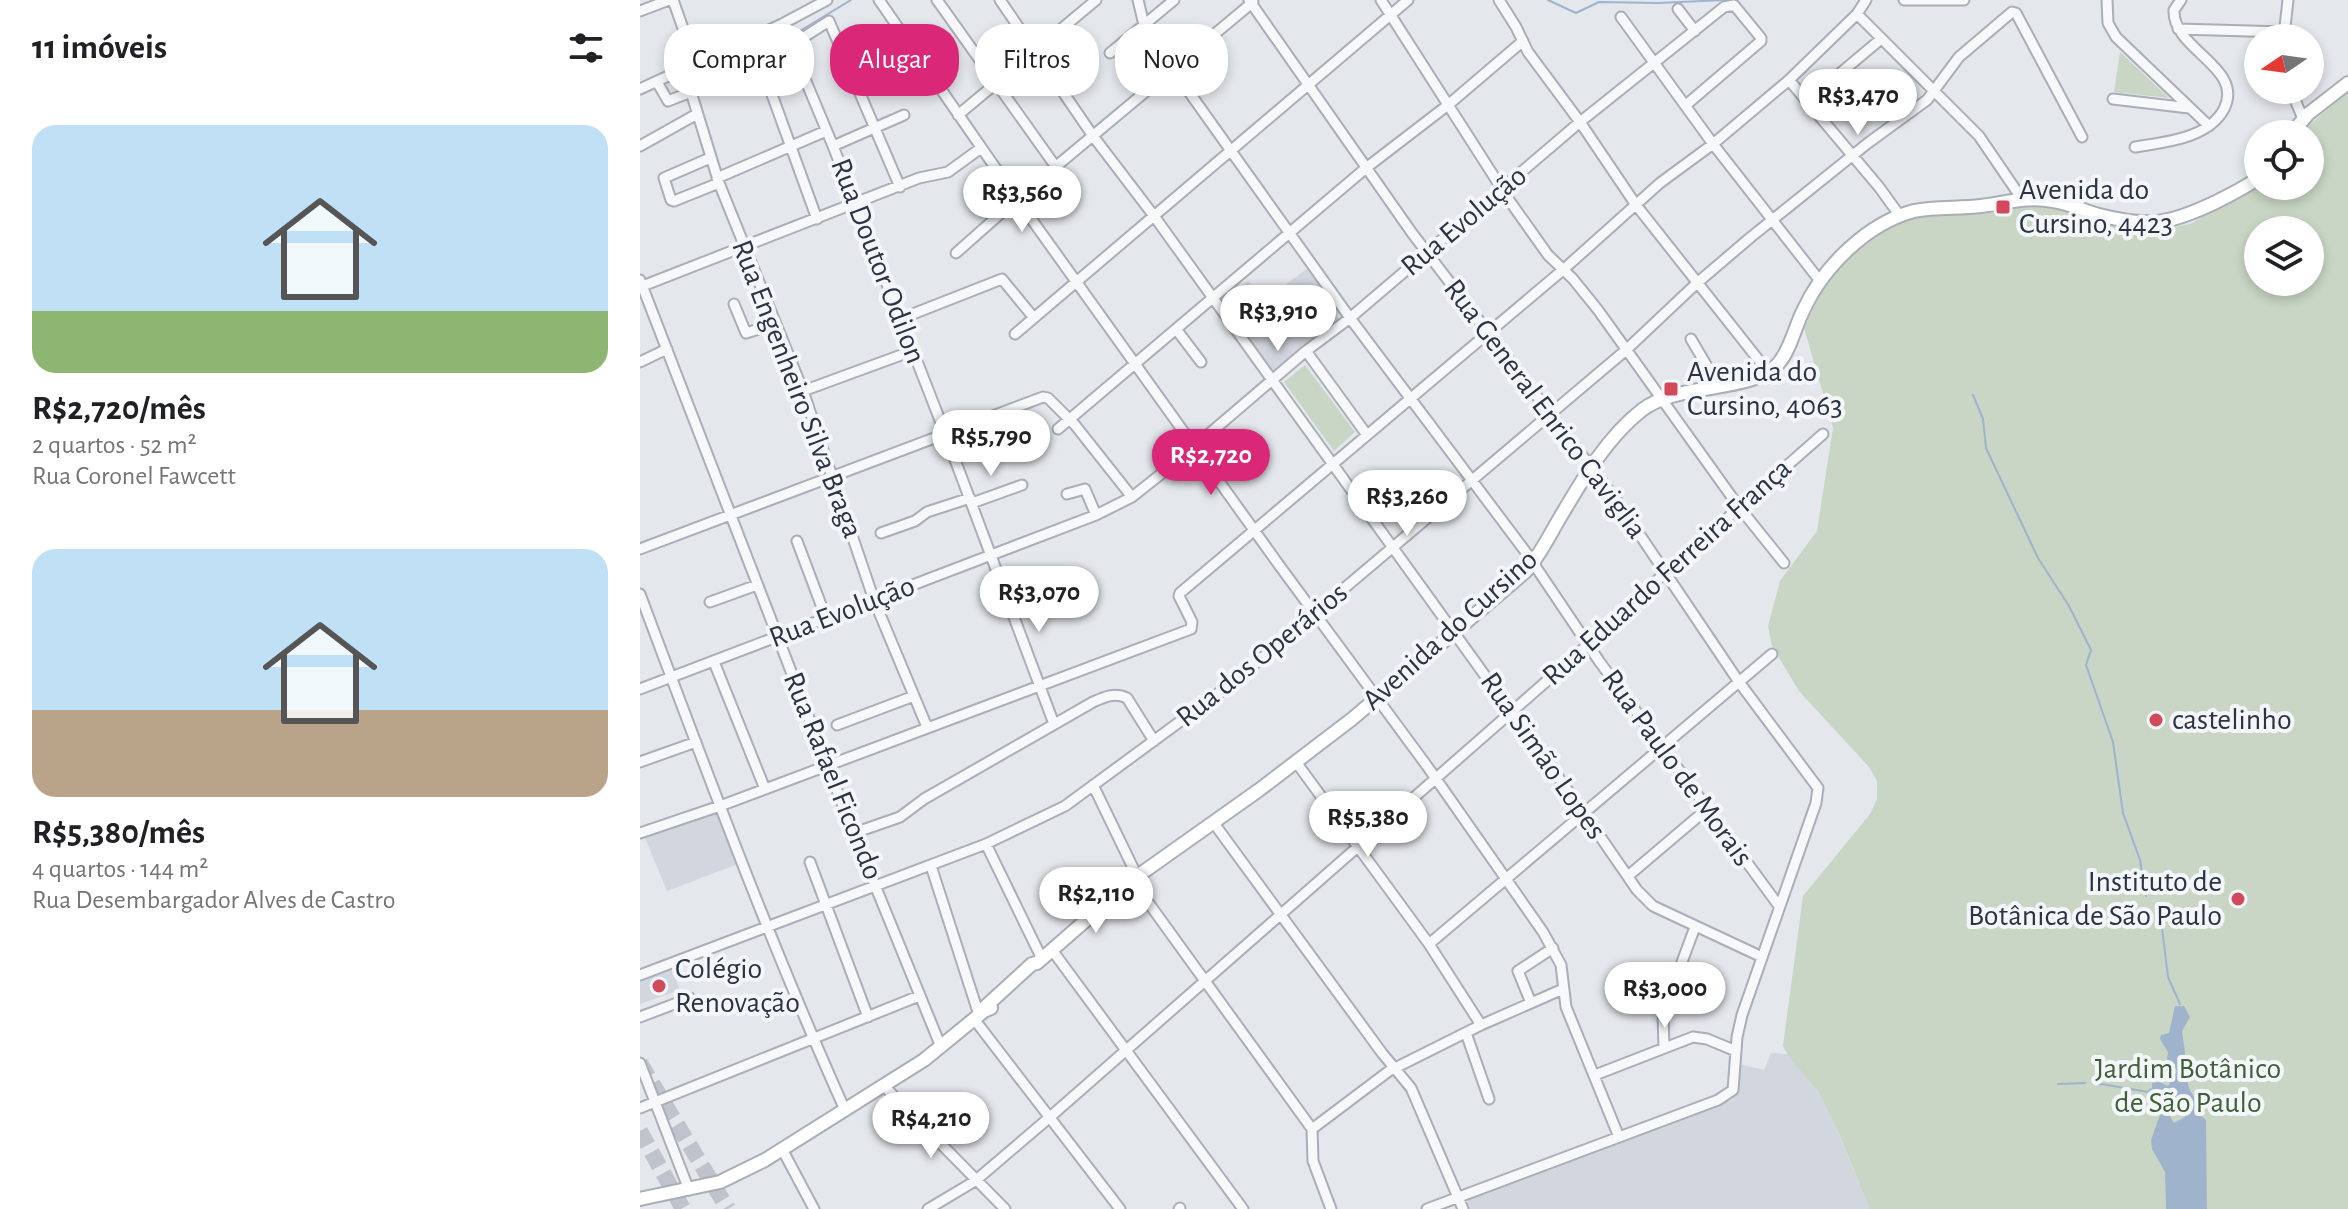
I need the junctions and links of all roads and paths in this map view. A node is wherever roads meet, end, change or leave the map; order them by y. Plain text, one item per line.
1 (671, 0) edge
2 (827, 0) edge
3 (879, 0) edge
4 (937, 0) edge
5 (1096, 0) edge
6 (1138, 0) edge
7 (1174, 0) edge
8 (1381, 0) edge
9 (1408, 0) edge
10 (1499, 0) edge
11 (1866, 0) edge
12 (1904, 0) edge
13 (1964, 0) edge
14 (2107, 0) edge
15 (2181, 0) edge
16 (2288, 0) edge
17 (1252, 1) edge
18 (1005, 2) edge
19 (1727, 4) edge
20 (1678, 9) dead end
21 (640, 11) edge
22 (1391, 14) junction
23 (1857, 14) junction
24 (1621, 17) dead end
25 (680, 24) edge
26 (801, 24) edge
27 (1019, 24) edge
28 (1068, 24) edge
29 (1144, 24) edge
30 (1145, 24) edge
31 (1225, 24) edge
32 (2286, 24) edge
33 (814, 27) edge
34 (2178, 29) junction
35 (1695, 31) junction
36 (2244, 33) edge
37 (1881, 39) junction
38 (1523, 41) junction
39 (1115, 49) edge
40 (975, 53) edge
41 (1110, 53) dead end
42 (1654, 62) junction
43 (664, 79) edge
44 (1789, 80) junction
45 (657, 82) junction
46 (2348, 83) edge
47 (1308, 85) junction
48 (640, 89) edge
49 (664, 92) edge
50 (1934, 92) junction
51 (692, 96) edge
52 (771, 96) edge
53 (811, 96) edge
54 (981, 96) edge
55 (1006, 96) edge
56 (1066, 96) edge
57 (1139, 96) edge
58 (1192, 96) edge
59 (2113, 99) dead end
60 (1807, 101) junction
61 (2297, 104) edge
62 (1448, 105) junction
63 (1686, 105) junction
64 (2189, 108) junction
65 (697, 114) junction
66 (904, 115) dead end
67 (958, 115) junction
68 (2303, 119) joint
69 (1580, 122) junction
70 (2209, 126) junction
71 (875, 128) junction
72 (826, 131) junction
73 (1093, 136) junction
74 (2082, 137) dead end
75 (1713, 144) junction
76 (640, 146) edge
77 (790, 146) junction
78 (833, 146) junction
79 (2135, 147) dead end
80 (981, 148) junction
81 (1231, 150) junction
82 (1853, 157) junction
83 (710, 158) junction
84 (1056, 167) junction
85 (1366, 168) junction
86 (718, 181) junction
87 (900, 187) junction
88 (2244, 187) edge
89 (1501, 189) junction
90 (1017, 199) junction
91 (2022, 199) junction
92 (855, 205) junction
93 (1636, 205) junction
94 (1154, 216) junction
95 (1900, 216) junction
96 (817, 219) junction
97 (1773, 219) junction
98 (1291, 233) junction
99 (743, 247) junction
100 (1427, 252) junction
101 (956, 253) dead end
102 (1564, 269) junction
103 (1077, 280) junction
104 (1820, 281) junction
105 (1697, 283) junction
106 (641, 284) edge
107 (1212, 297) junction
108 (734, 304) dead end
109 (1034, 318) junction
110 (1350, 318) junction
111 (900, 319) junction
112 (775, 324) junction
113 (1176, 329) junction
114 (1488, 332) junction
115 (1015, 334) dead end
116 (1691, 339) dead end
117 (667, 349) junction
118 (1626, 350) junction
119 (912, 351) junction
120 (1306, 351) junction
121 (640, 362) edge
122 (1201, 362) dead end
123 (1134, 363) junction
124 (1761, 363) dead end
125 (1272, 381) junction
126 (1718, 385) junction
127 (803, 391) junction
128 (1412, 397) junction
129 (1662, 398) junction
130 (1549, 415) junction
131 (1069, 419) junction
132 (1058, 429) dead end
133 (945, 433) junction
134 (1823, 434) dead end
135 (1367, 435) junction
136 (1194, 446) junction
137 (1332, 464) junction
138 (1590, 469) junction
139 (832, 476) junction
140 (1472, 480) junction
141 (1022, 485) dead end
142 (1067, 494) dead end
143 (1132, 497) junction
144 (971, 500) junction
145 (1739, 507) junction
146 (1096, 515) junction
147 (731, 516) junction
148 (1254, 529) junction
149 (881, 533) dead end
150 (797, 541) dead end
151 (1393, 547) junction
152 (640, 549) edge
153 (992, 555) junction
154 (1533, 563) junction
155 (1784, 563) dead end
156 (1666, 572) junction
157 (757, 585) junction
158 (640, 594) edge
159 (874, 600) junction
160 (710, 602) dead end
161 (1313, 613) junction
162 (826, 618) junction
163 (1454, 631) junction
164 (777, 637) junction
165 (1588, 644) junction
166 (1772, 654) dead end
167 (714, 662) junction
168 (672, 677) junction
169 (1739, 682) junction
170 (1040, 685) junction
171 (640, 689) edge
172 (914, 696) junction
173 (1375, 698) junction
174 (1511, 711) junction
175 (1054, 724) junction
176 (837, 725) dead end
177 (927, 727) junction
178 (1154, 741) junction
179 (696, 742) junction
180 (1662, 747) junction
181 (640, 762) edge
182 (1296, 762) junction
183 (828, 764) junction
184 (1435, 778) junction
185 (1093, 785) junction
186 (765, 789) junction
187 (720, 806) junction
188 (1707, 809) junction
189 (1584, 813) junction
190 (1213, 822) junction
191 (640, 833) edge
192 (854, 833) junction
193 (986, 844) junction
194 (1357, 847) junction
195 (810, 862) dead end
196 (931, 866) junction
197 (1628, 876) junction
198 (1135, 878) junction
199 (1505, 880) junction
200 (876, 885) junction
201 (825, 904) junction
202 (1779, 906) junction
203 (1281, 914) junction
204 (769, 926) junction
205 (1695, 927) junction
206 (1429, 944) junction
207 (1553, 948) junction
208 (1762, 957) junction
209 (1044, 958) junction
210 (640, 975) edge
211 (1204, 983) junction
212 (1563, 989) junction
213 (919, 996) junction
214 (690, 998) dead end
215 (1531, 1003) junction
216 (979, 1015) junction
217 (640, 1017) edge
218 (868, 1017) junction
219 (1481, 1025) junction
220 (1466, 1033) junction
221 (813, 1039) junction
222 (941, 1047) junction
223 (1664, 1048) junction
224 (1127, 1049) junction
225 (1736, 1051) junction
226 (640, 1063) edge
227 (1395, 1068) junction
228 (1595, 1075) junction
229 (884, 1086) junction
230 (1489, 1099) dead end
231 (655, 1102) junction
232 (640, 1108) edge
233 (975, 1108) dead end
234 (845, 1110) junction
235 (1050, 1117) junction
236 (1312, 1129) junction
237 (1619, 1137) junction
238 (932, 1138) junction
239 (782, 1149) junction
240 (975, 1181) junction
241 (689, 1190) junction
242 (1458, 1196) junction
243 (640, 1199) edge
244 (814, 1209) edge
245 (928, 1209) edge
246 (1005, 1209) edge
247 (1120, 1209) edge
248 (1243, 1209) edge
249 (1331, 1209) edge
250 (1427, 1209) edge
251 (1463, 1209) edge

1 - 21 street
1 - 25 street
2 - 26 street
3 - 67 street
4 - 40 street
5 - 28 street
6 - 29 street, Rua Paulo de Morais
7 - 30 street
8 - 22 street
9 - 22 street
10 - 38 street
11 - 23 street
12 - 13 street
14 - 64 street
15 - 34 street
16 - 32 street
17 - 31 street
17 - 47 street, Rua General Enrico Caviglia
18 - 27 street, Rua Simão Lopes
19 - 35 street, Rua Evolução
19 - 63 street
20 - 35 street
22 - 47 street
22 - 62 street
23 - 37 street
23 - 44 street
24 - 42 street
33 - 71 street
34 - 36 street
34 - 70 street
35 - 42 street, Rua Evolução
37 - 50 street
37 - 60 street
38 - 62 street
38 - 69 street
39 - 41 street
42 - 63 street
42 - 69 street, Rua Evolução
43 - 45 street
44 - 60 street
44 - 75 street
45 - 48 street
45 - 49 street
46 - 68 main road
47 - 81 street
47 - 85 street, Rua General Enrico Caviglia
50 - 74 street, Rua dos Operários
50 - 82 street, Rua dos Operários
50 - 91 street
51 - 65 street, Rua Engenheiro Silva Braga
52 - 77 street
53 - 72 street, Rua Doutor Odilon
54 - 67 street
55 - 84 street
56 - 73 street, Rua Simão Lopes
57 - 73 street
58 - 81 street, Rua Paulo de Morais
59 - 64 street
60 - 82 street
61 - 68 street
62 - 85 street
62 - 89 street
63 - 75 street
64 - 70 street
65 - 76 street
65 - 83 street, Rua Engenheiro Silva Braga
66 - 71 street
67 - 80 street
69 - 89 street, Rua Evolução
69 - 93 street
70 - 79 street
71 - 78 street
71 - 87 street
72 - 77 street
72 - 78 street, Rua Doutor Odilon
73 - 84 street
73 - 94 street, Rua Simão Lopes
75 - 93 street
75 - 97 street
77 - 86 street
77 - 96 street
78 - 92 street, Rua Doutor Odilon
80 - 87 street
80 - 90 street
81 - 94 street
81 - 98 street, Rua Paulo de Morais
82 - 95 street
82 - 97 street, Rua dos Operários
83 - 86 street, Rua Engenheiro Silva Braga
83 - 86 street
84 - 90 street
85 - 98 street
85 - 100 street, Rua General Enrico Caviglia
86 - 99 street, Rua Engenheiro Silva Braga
87 - 92 street
88 - 91 main road, Avenida do Cursino
89 - 100 street, Rua Evolução
89 - 102 street
90 - 101 street
90 - 103 street
91 - 95 main road, Avenida do Cursino
92 - 96 street
92 - 111 street, Rua Doutor Odilon
93 - 102 street
93 - 105 street
94 - 103 street
94 - 107 street, Rua Simão Lopes
95 - 104 main road, Avenida do Cursino
96 - 99 street
97 - 104 street
97 - 105 street, Rua dos Operários
98 - 107 street
98 - 110 street, Rua Paulo de Morais
99 - 106 street
99 - 112 street, Rua Engenheiro Silva Braga
100 - 110 street, Rua Evolução
100 - 114 street, Rua General Enrico Caviglia
102 - 114 street
102 - 118 street
103 - 109 street
103 - 123 street
104 - 126 main road, Avenida do Cursino
105 - 118 street, Rua dos Operários
105 - 124 street
106 - 117 street, Rua Rafael Ficondo
107 - 113 street
107 - 125 street, Rua Simão Lopes
108 - 112 street
109 - 111 street
109 - 115 street
110 - 120 street, Rua Evolução
110 - 128 street, Rua Paulo de Morais
111 - 119 street, Rua Doutor Odilon
112 - 127 street, Rua Engenheiro Silva Braga
113 - 122 street
113 - 123 street
114 - 128 street
114 - 130 street, Rua General Enrico Caviglia
116 - 126 street
117 - 121 street
117 - 147 street, Rua Rafael Ficondo
118 - 129 street
118 - 130 street, Rua dos Operários
119 - 127 street
119 - 133 street, Rua Doutor Odilon
120 - 125 street, Rua Evolução
120 - 135 street
123 - 131 street
123 - 136 street
125 - 136 street, Rua Evolução
125 - 137 street, Rua Simão Lopes
126 - 129 main road, Avenida do Cursino
127 - 139 street, Rua Engenheiro Silva Braga
128 - 135 street
128 - 140 street, Rua Paulo de Morais
129 - 138 main road, Avenida do Cursino
129 - 145 street
130 - 138 street, Rua General Enrico Caviglia
130 - 140 street, Rua dos Operários
131 - 132 street
131 - 133 street
131 - 143 street
133 - 139 street
133 - 144 street, Rua Doutor Odilon
134 - 145 street, Rua Eduardo Ferreira França
135 - 137 street
136 - 143 street, Rua Evolução
136 - 148 street
137 - 148 street
137 - 151 street, Rua Simão Lopes
138 - 154 main road, Avenida do Cursino
138 - 156 street, Rua General Enrico Caviglia
139 - 147 street
139 - 159 street, Rua Engenheiro Silva Braga
140 - 151 street, Rua dos Operários
140 - 154 street, Rua Paulo de Morais
141 - 144 street
142 - 146 street
143 - 146 street, Rua Evolução
144 - 149 street
144 - 153 street, Rua Doutor Odilon
145 - 155 street
145 - 156 street, Rua Eduardo Ferreira França
146 - 153 street, Rua Evolução
147 - 152 street
147 - 157 street, Rua Rafael Ficondo
148 - 161 street
148 - 170 street
150 - 162 street
151 - 161 street, Rua dos Operários
151 - 163 street, Rua Simão Lopes
153 - 159 street, Rua Evolução
153 - 170 street, Rua Doutor Odilon
154 - 163 main road, Avenida do Cursino
154 - 165 street, Rua Paulo de Morais
156 - 165 street, Rua Eduardo Ferreira França
156 - 169 street, Rua General Enrico Caviglia
157 - 160 street
157 - 164 street, Rua Rafael Ficondo
158 - 168 street
159 - 162 street, Rua Evolução
159 - 172 street, Rua Engenheiro Silva Braga
161 - 173 street
161 - 178 street, Rua dos Operários
162 - 164 street, Rua Evolução
163 - 173 main road, Avenida do Cursino
163 - 174 street, Rua Simão Lopes
164 - 167 street, Rua Evolução
164 - 183 street, Rua Rafael Ficondo
165 - 174 street, Rua Eduardo Ferreira França
165 - 180 street, Rua Paulo de Morais
166 - 169 street
167 - 168 street, Rua Evolução
167 - 186 street
168 - 171 street, Rua Evolução
168 - 179 street
169 - 180 street
169 - 202 street, Rua General Enrico Caviglia
170 - 175 street, Rua Doutor Odilon
170 - 177 street
172 - 176 street
172 - 177 street, Rua Engenheiro Silva Braga
173 - 182 main road, Avenida do Cursino
173 - 184 street
174 - 184 street, Rua Eduardo Ferreira França
174 - 189 street, Rua Simão Lopes
175 - 178 street
175 - 192 street
177 - 183 street
178 - 185 street, Rua dos Operários
179 - 181 street
179 - 187 street
180 - 188 street, Rua Paulo de Morais
180 - 189 street
182 - 190 main road, Avenida do Cursino
182 - 194 street
183 - 186 street
183 - 192 street, Rua Rafael Ficondo
184 - 194 street, Rua Eduardo Ferreira França
184 - 199 street
185 - 193 street, Rua dos Operários
185 - 198 street
186 - 187 street
187 - 191 street
187 - 204 street
188 - 197 street
188 - 202 street, Rua Paulo de Morais
189 - 197 street, Rua Simão Lopes
189 - 199 street
190 - 198 main road, Avenida do Cursino
190 - 203 street
192 - 200 street, Rua Rafael Ficondo
193 - 196 street, Rua dos Operários
193 - 209 street
194 - 203 street, Rua Eduardo Ferreira França
194 - 206 street
195 - 201 street
196 - 200 street, Rua dos Operários
196 - 216 street
197 - 205 street, Rua Simão Lopes
198 - 209 main road, Avenida do Cursino
198 - 211 street
199 - 206 street
199 - 207 street
200 - 201 street, Rua dos Operários
200 - 213 street, Rua Rafael Ficondo
201 - 204 street, Rua dos Operários
201 - 218 street
202 - 208 street
203 - 211 street, Rua Eduardo Ferreira França
203 - 227 street
204 - 210 street, Rua dos Operários
204 - 221 street
205 - 208 street, Rua Simão Lopes
205 - 223 street
206 - 219 street
207 - 212 street
207 - 215 street
208 - 225 street
209 - 216 main road, Avenida do Cursino
209 - 224 street
211 - 224 street, Rua Eduardo Ferreira França
211 - 236 street
212 - 215 street
212 - 228 street
213 - 218 street
213 - 222 street, Rua Rafael Ficondo
214 - 217 street
215 - 219 street
216 - 222 main road, Avenida do Cursino
216 - 235 street
218 - 221 street
219 - 220 street
220 - 227 street
220 - 230 street
221 - 231 street
221 - 234 street
222 - 229 main road, Avenida do Cursino
223 - 225 street
223 - 228 street
224 - 235 street, Rua Eduardo Ferreira França
224 - 248 street
225 - 237 street
226 - 231 street
227 - 236 street
227 - 242 street
228 - 237 street
229 - 234 main road, Avenida do Cursino
229 - 238 street
231 - 232 street
231 - 241 street
233 - 238 street
234 - 239 main road, Avenida do Cursino
235 - 240 street, Rua Eduardo Ferreira França
235 - 247 street
236 - 249 street
237 - 242 street
238 - 240 street
239 - 241 main road, Avenida do Cursino
239 - 244 street
240 - 245 street, Rua Eduardo Ferreira França
240 - 246 street
241 - 243 main road, Avenida do Cursino
242 - 250 street
242 - 251 street

